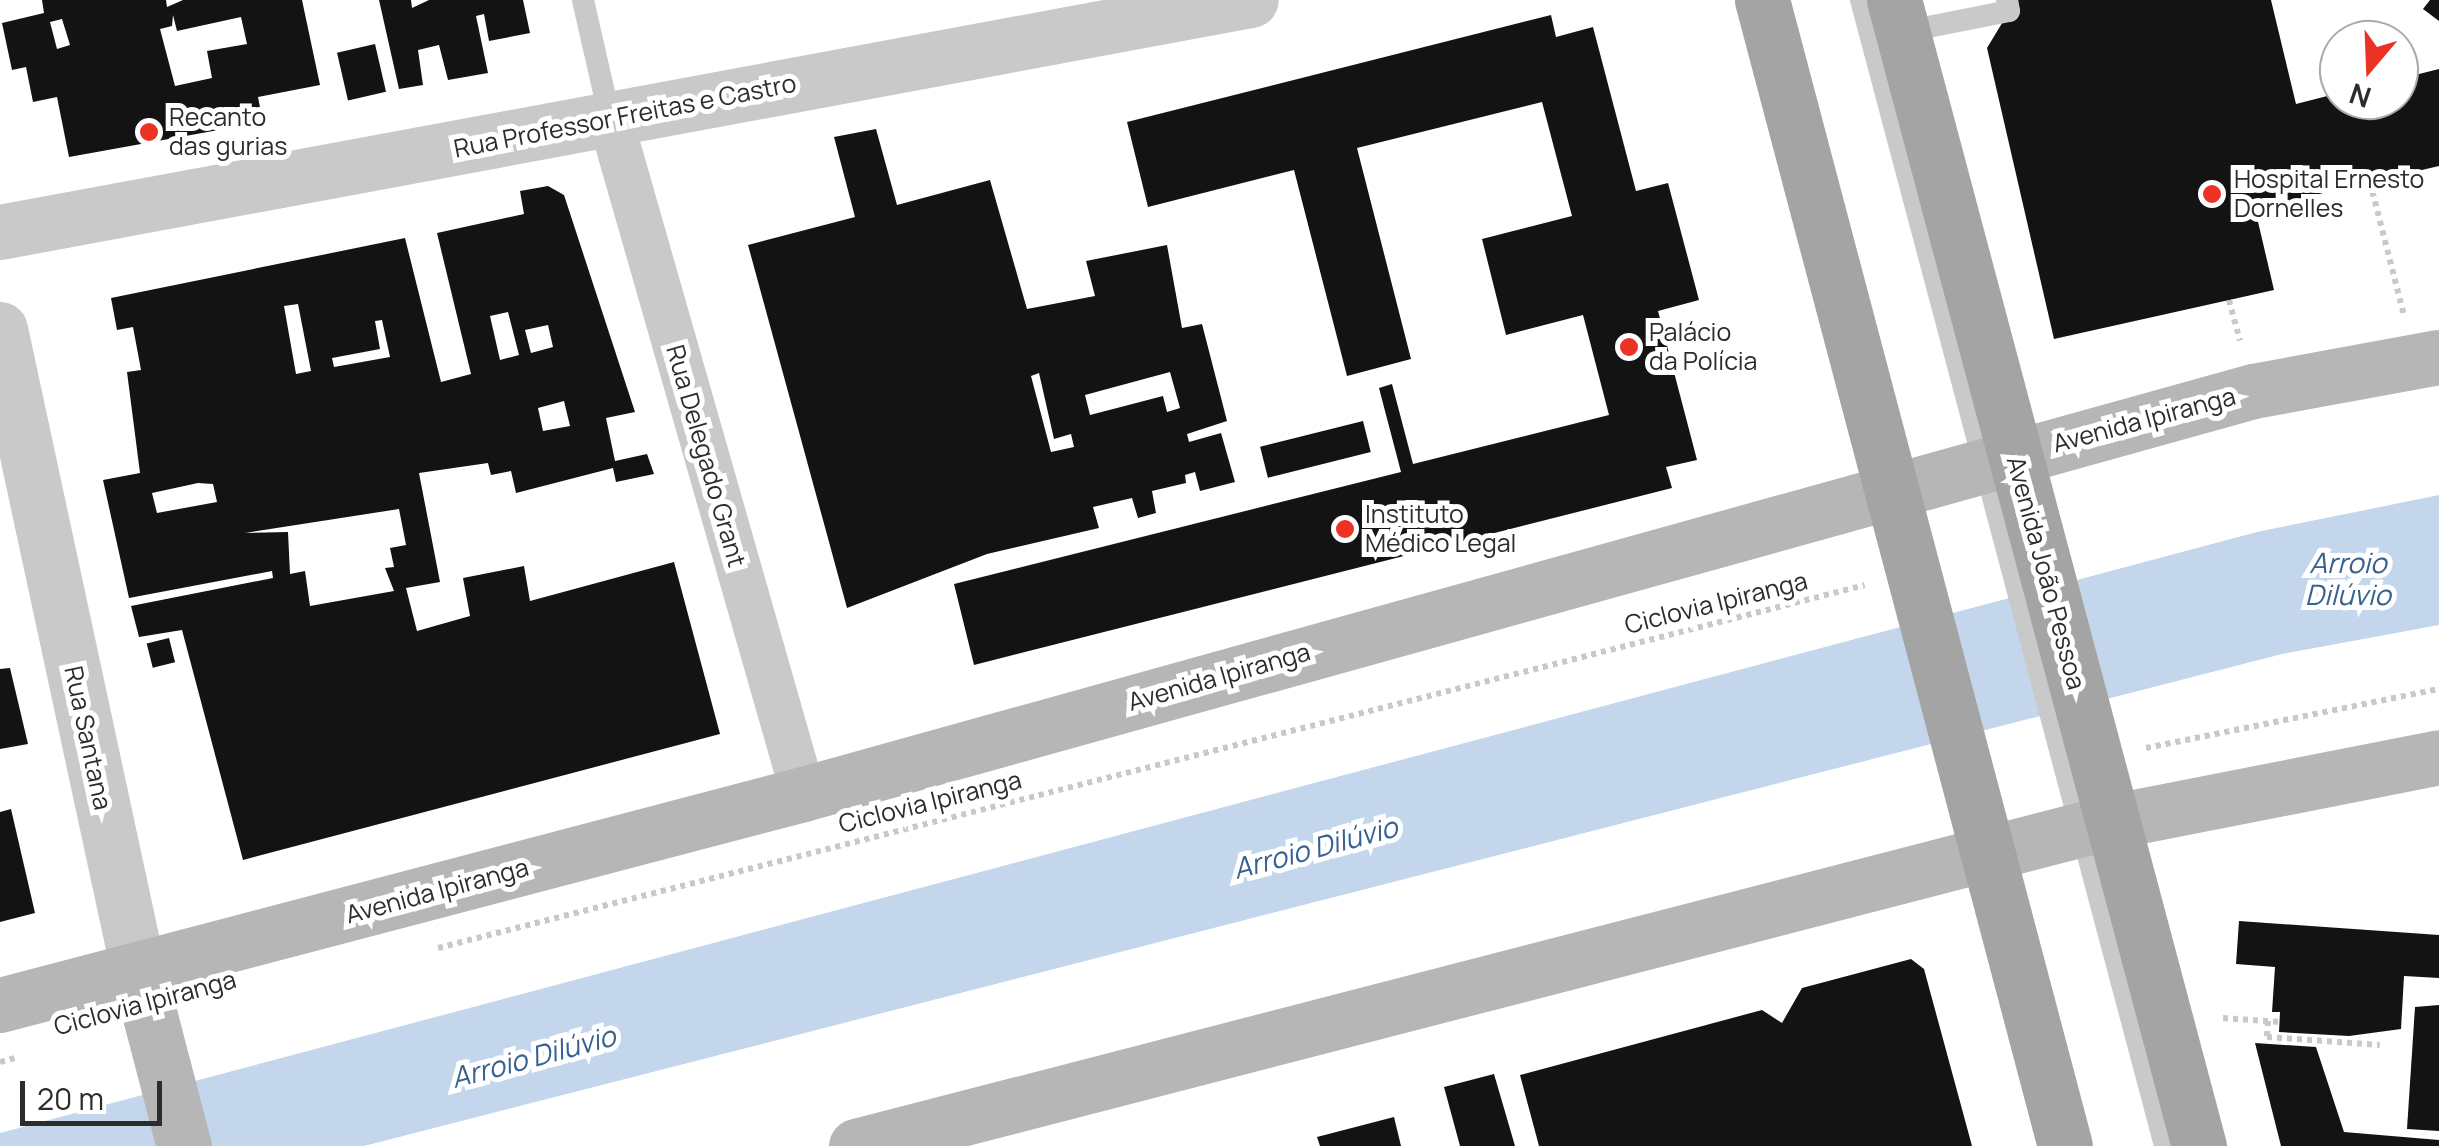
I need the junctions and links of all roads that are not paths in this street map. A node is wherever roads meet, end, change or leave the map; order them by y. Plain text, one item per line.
1 (583, 0) edge
2 (1251, 0) edge
3 (1762, 0) edge
4 (2007, 0) edge
5 (1886, 11) edge
6 (610, 118) junction
7 (0, 232) edge
8 (0, 329) edge
9 (2427, 358) edge
10 (1998, 460) junction
11 (1887, 490) junction
12 (2439, 757) edge
13 (802, 794) junction
14 (2098, 826) junction
15 (1989, 854) junction
16 (138, 970) junction
17 (0, 1005) edge
18 (968, 1132) edge
19 (184, 1146) edge
20 (856, 1146) edge
21 (2065, 1146) edge
22 (2165, 1146) edge
23 (2200, 1146) edge

1 - 6 lane
2 - 6 street, Rua Professor Freitas e Castro
3 - 11 main road
4 - 5 lane
5 - 10 main road, Avenida João Pessoa
6 - 7 street, Rua Professor Freitas e Castro
6 - 13 street, Rua Delegado Grant
8 - 16 street, Rua Santana
9 - 10 main road, Avenida Ipiranga
10 - 11 main road, Avenida Ipiranga
10 - 14 main road, Avenida João Pessoa
11 - 13 main road, Avenida Ipiranga
11 - 15 main road
12 - 14 main road
13 - 16 main road, Avenida Ipiranga
14 - 15 main road
14 - 22 lane
14 - 23 main road, Avenida João Pessoa
15 - 18 main road
15 - 21 main road
16 - 17 main road, Avenida Ipiranga
16 - 19 main road, Rua Santana
18 - 20 main road

